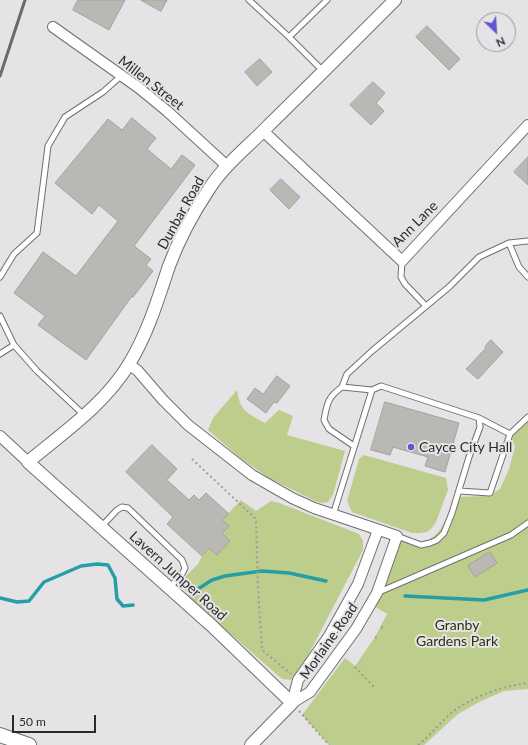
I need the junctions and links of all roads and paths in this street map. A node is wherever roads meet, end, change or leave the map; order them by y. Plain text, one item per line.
1 (249, 0) edge
2 (327, 0) edge
3 (395, 0) edge
4 (53, 27) dead end
5 (289, 37) junction
6 (324, 71) junction
7 (122, 76) junction
8 (528, 125) edge
9 (263, 131) junction
10 (227, 166) junction
11 (528, 241) edge
12 (509, 243) junction
13 (402, 260) junction
14 (0, 277) edge
15 (528, 277) edge
16 (426, 306) junction
17 (0, 316) edge
18 (14, 345) junction
19 (0, 354) edge
20 (129, 364) junction
21 (342, 387) junction
22 (372, 390) junction
23 (84, 415) junction
24 (528, 417) edge
25 (480, 418) junction
26 (510, 434) junction
27 (0, 436) edge
28 (354, 446) junction
29 (192, 459) dead end
30 (28, 462) junction
31 (459, 491) junction
32 (332, 515) junction
33 (528, 523) edge
34 (101, 527) junction
35 (378, 530) junction
36 (397, 536) junction
37 (169, 588) junction
38 (377, 593) junction
39 (381, 627) dead end
40 (385, 629) dead end
41 (375, 637) dead end
42 (379, 639) dead end
43 (355, 667) dead end
44 (298, 680) junction
45 (528, 683) edge
46 (375, 688) dead end
47 (292, 703) junction
48 (0, 735) edge
49 (29, 745) edge
50 (251, 745) edge
51 (329, 745) edge
52 (418, 745) edge

1 - 5 lane
2 - 5 lane
3 - 6 street, Dunbar Road
4 - 7 street, Millen Street
5 - 6 lane
6 - 9 street, Dunbar Road
7 - 10 street, Millen Street
7 - 14 lane
8 - 13 street, Ann Lane
9 - 10 street, Dunbar Road
9 - 13 street, Ann Lane
10 - 20 street, Dunbar Road
11 - 12 lane
12 - 15 lane
12 - 16 lane
13 - 16 lane
16 - 21 lane
17 - 18 lane
18 - 19 lane
18 - 23 lane
20 - 23 street, Dunbar Road
20 - 32 street
21 - 22 lane
21 - 28 lane
22 - 25 lane
22 - 28 lane
23 - 30 street, Dunbar Road
24 - 26 lane
25 - 26 lane
25 - 31 lane
26 - 31 lane
27 - 30 street, Lavern Jumper Road
28 - 32 lane
29 - 44 path
30 - 34 street, Lavern Jumper Road
31 - 36 lane
32 - 35 street
33 - 38 lane
34 - 37 street, Lavern Jumper Road
34 - 37 lane
35 - 36 street
35 - 44 street, Morlaine Road
36 - 38 street, Morlaine Road
37 - 47 street, Lavern Jumper Road
38 - 47 street, Morlaine Road
39 - 40 path
41 - 42 path
43 - 46 path
44 - 47 street, Morlaine Road
45 - 52 path
47 - 50 street
47 - 51 path
48 - 49 main road

